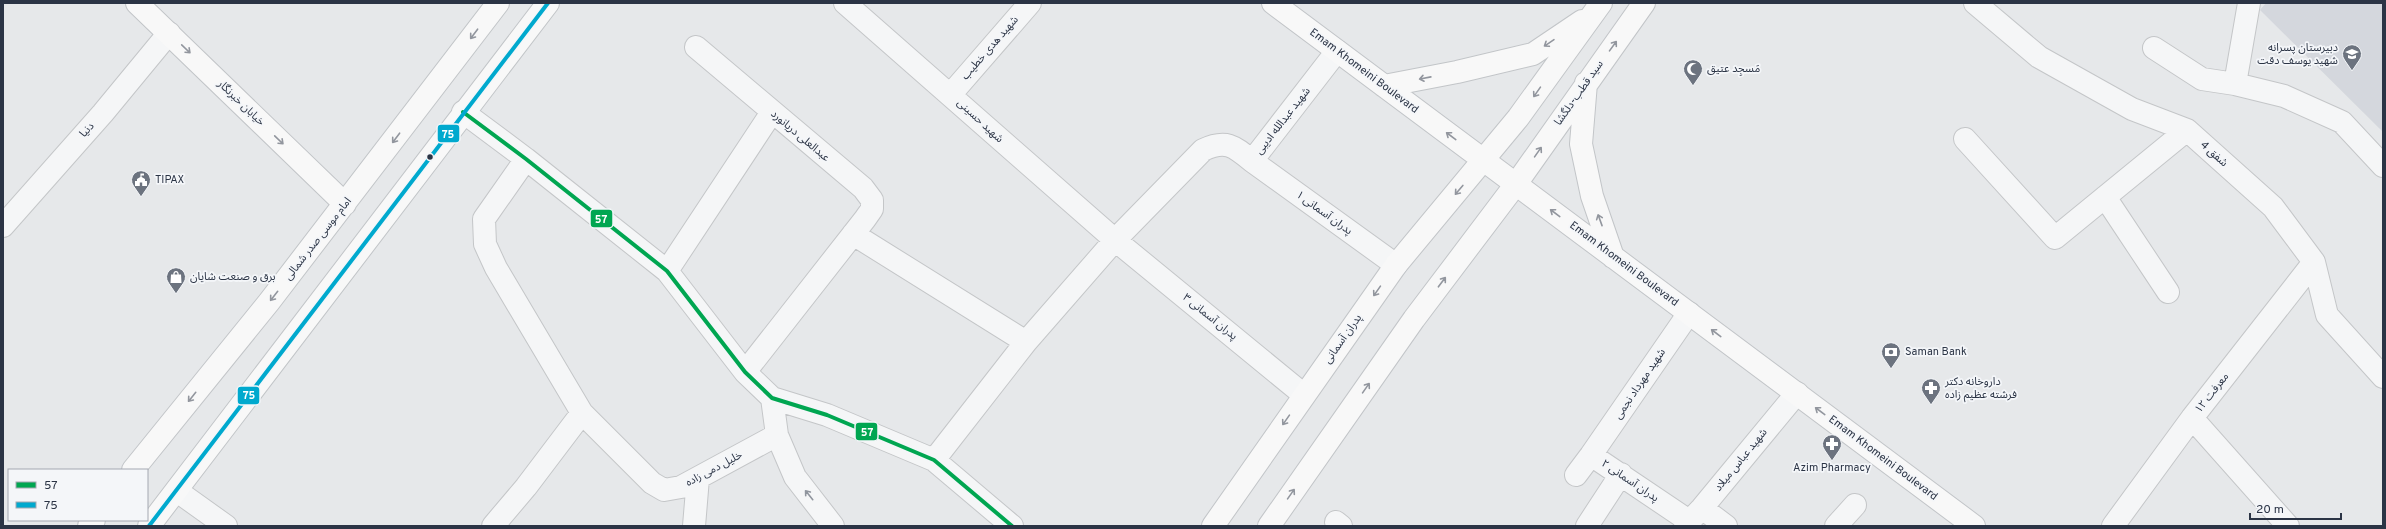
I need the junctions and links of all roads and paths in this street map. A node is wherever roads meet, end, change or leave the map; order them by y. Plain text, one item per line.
1 (137, 3) edge
2 (498, 3) edge
3 (548, 3) edge
4 (845, 3) edge
5 (1030, 3) edge
6 (1273, 3) edge
7 (1644, 3) edge
8 (1975, 3) edge
9 (2249, 3) edge
10 (1597, 8) edge
11 (169, 33) junction
12 (696, 47) dead end
13 (2154, 48) dead end
14 (1337, 51) junction
15 (1586, 83) junction
16 (2236, 84) junction
17 (1384, 86) junction
18 (951, 94) junction
19 (463, 112) junction
20 (772, 112) junction
21 (2187, 130) junction
22 (1965, 139) dead end
23 (526, 159) junction
24 (1484, 160) junction
25 (1252, 161) junction
26 (2383, 166) edge
27 (1516, 184) junction
28 (2104, 197) junction
29 (345, 204) junction
30 (3, 226) edge
31 (853, 234) junction
32 (1115, 240) junction
33 (1613, 257) junction
34 (2314, 262) junction
35 (1396, 265) junction
36 (667, 271) junction
37 (2168, 292) dead end
38 (1689, 313) junction
39 (1026, 342) junction
40 (745, 372) junction
41 (2383, 377) edge
42 (1797, 394) junction
43 (1304, 395) junction
44 (772, 398) junction
45 (582, 414) junction
46 (2192, 418) junction
47 (777, 435) junction
48 (1591, 455) junction
49 (934, 460) junction
50 (134, 469) edge
51 (1621, 474) junction
52 (1576, 475) dead end
53 (698, 478) junction
54 (177, 491) junction
55 (1855, 505) dead end
56 (1692, 518) edge
57 (149, 526) edge
58 (226, 526) edge
59 (493, 526) edge
60 (694, 526) edge
61 (833, 526) edge
62 (1012, 526) edge
63 (1213, 526) edge
64 (1269, 526) edge
65 (1587, 526) edge
66 (1726, 526) edge
67 (1836, 526) edge
68 (1974, 526) edge
69 (2113, 526) edge
70 (2288, 526) edge

1 - 11 main road, خیابان خبرنگار
2 -> 29 main road, امام موسی صدر شمالی
3 - 19 main road
4 - 18 street, شهید حسینی
5 - 18 street, شهید هدی خطیب
6 - 14 main road, Emam Khomeini Boulevard
15 -> 7 main road, سید قطب-دلگشا
8 - 21 street, شفق 4
9 - 16 street
10 -> 17 main road
10 -> 24 main road
11 -> 29 main road, خیابان خبرنگار
11 - 30 street, دنیا
12 - 20 street, عبدالعلی دریانورد
13 - 16 street
14 - 17 main road, Emam Khomeini Boulevard
14 - 25 street, شهید عبدالله ادیبی
27 -> 15 main road, سید قطب-دلگشا
33 -> 15 main road
16 - 26 street
24 -> 17 main road, Emam Khomeini Boulevard
18 - 32 street, شهید حسینی
19 - 23 street
19 - 54 main road
20 - 31 street, عبدالعلی دریانورد
20 - 36 street
21 - 28 street
21 - 34 street, شفق 4
22 - 28 street
23 - 36 street
23 - 45 street, خلیل دمی زاده
24 - 27 main road, Emam Khomeini Boulevard
24 -> 35 main road, پدران آسمانی
25 - 32 street, شهید عبدالله ادیبی
25 - 35 street, پدران آسمانی ۱
33 -> 27 main road, Emam Khomeini Boulevard
64 -> 27 main road
28 - 37 street
29 -> 50 main road, امام موسی صدر شمالی
31 - 39 street
31 - 40 street, عبدالعلی دریانورد
32 - 39 street
32 - 43 street, پدران آسمانی ۳
33 - 38 main road, Emam Khomeini Boulevard
34 - 41 street, شفق 4
34 - 46 street, معرفت ۱۲
35 -> 43 main road, پدران آسمانی
36 - 40 street
42 -> 38 main road, Emam Khomeini Boulevard
38 - 48 street, شهید مهرداد نجمی
39 - 49 street
40 - 44 street
42 - 56 street, شهید عباس میلاد
68 -> 42 main road, Emam Khomeini Boulevard
43 -> 63 main road, پدران آسمانی
44 - 47 street
44 - 49 street
45 - 53 street, خلیل دمی زاده
45 - 59 street
46 - 69 street, معرفت ۱۲
46 - 70 street
47 - 53 street, خلیل دمی زاده
61 -> 47 street
48 - 51 street, پدران آسمانی ۲
48 - 52 street, پدران آسمانی ۲
49 - 62 street
51 - 56 street, پدران آسمانی ۲
51 - 65 street
53 - 60 street
54 - 57 main road
54 - 58 street
55 - 67 street
56 - 66 street, پدران آسمانی ۲

